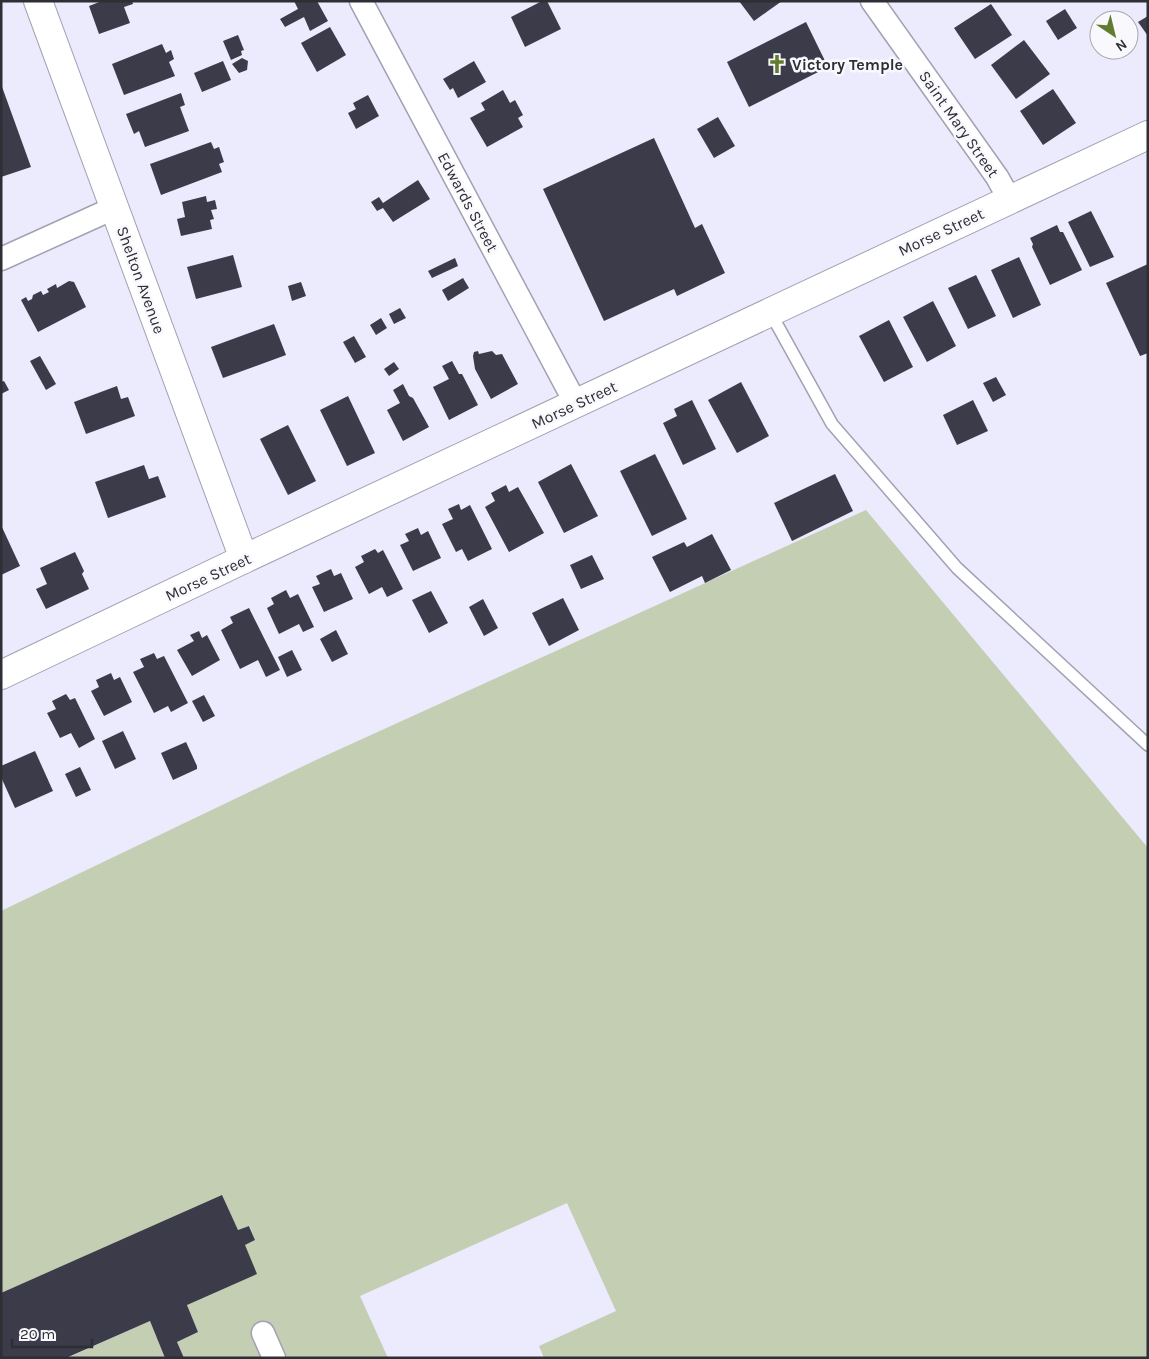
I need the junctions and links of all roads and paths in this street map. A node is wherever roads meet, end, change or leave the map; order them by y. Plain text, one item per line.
1 (38, 1) edge
2 (361, 1) edge
3 (872, 1) edge
4 (1148, 135) edge
5 (1010, 200) junction
6 (114, 208) junction
7 (1, 259) edge
8 (770, 312) junction
9 (576, 404) junction
10 (244, 559) junction
11 (1, 675) edge
12 (1147, 742) edge
13 (263, 1333) dead end
14 (274, 1358) edge

1 - 6 main road, Shelton Avenue
2 - 9 street, Edwards Street
3 - 5 street, Saint Mary Street
4 - 5 main road, Morse Street
5 - 8 main road, Morse Street
6 - 7 street
6 - 10 main road, Shelton Avenue
8 - 9 main road, Morse Street
8 - 12 lane
9 - 10 main road, Morse Street
10 - 11 main road, Morse Street
13 - 14 street

